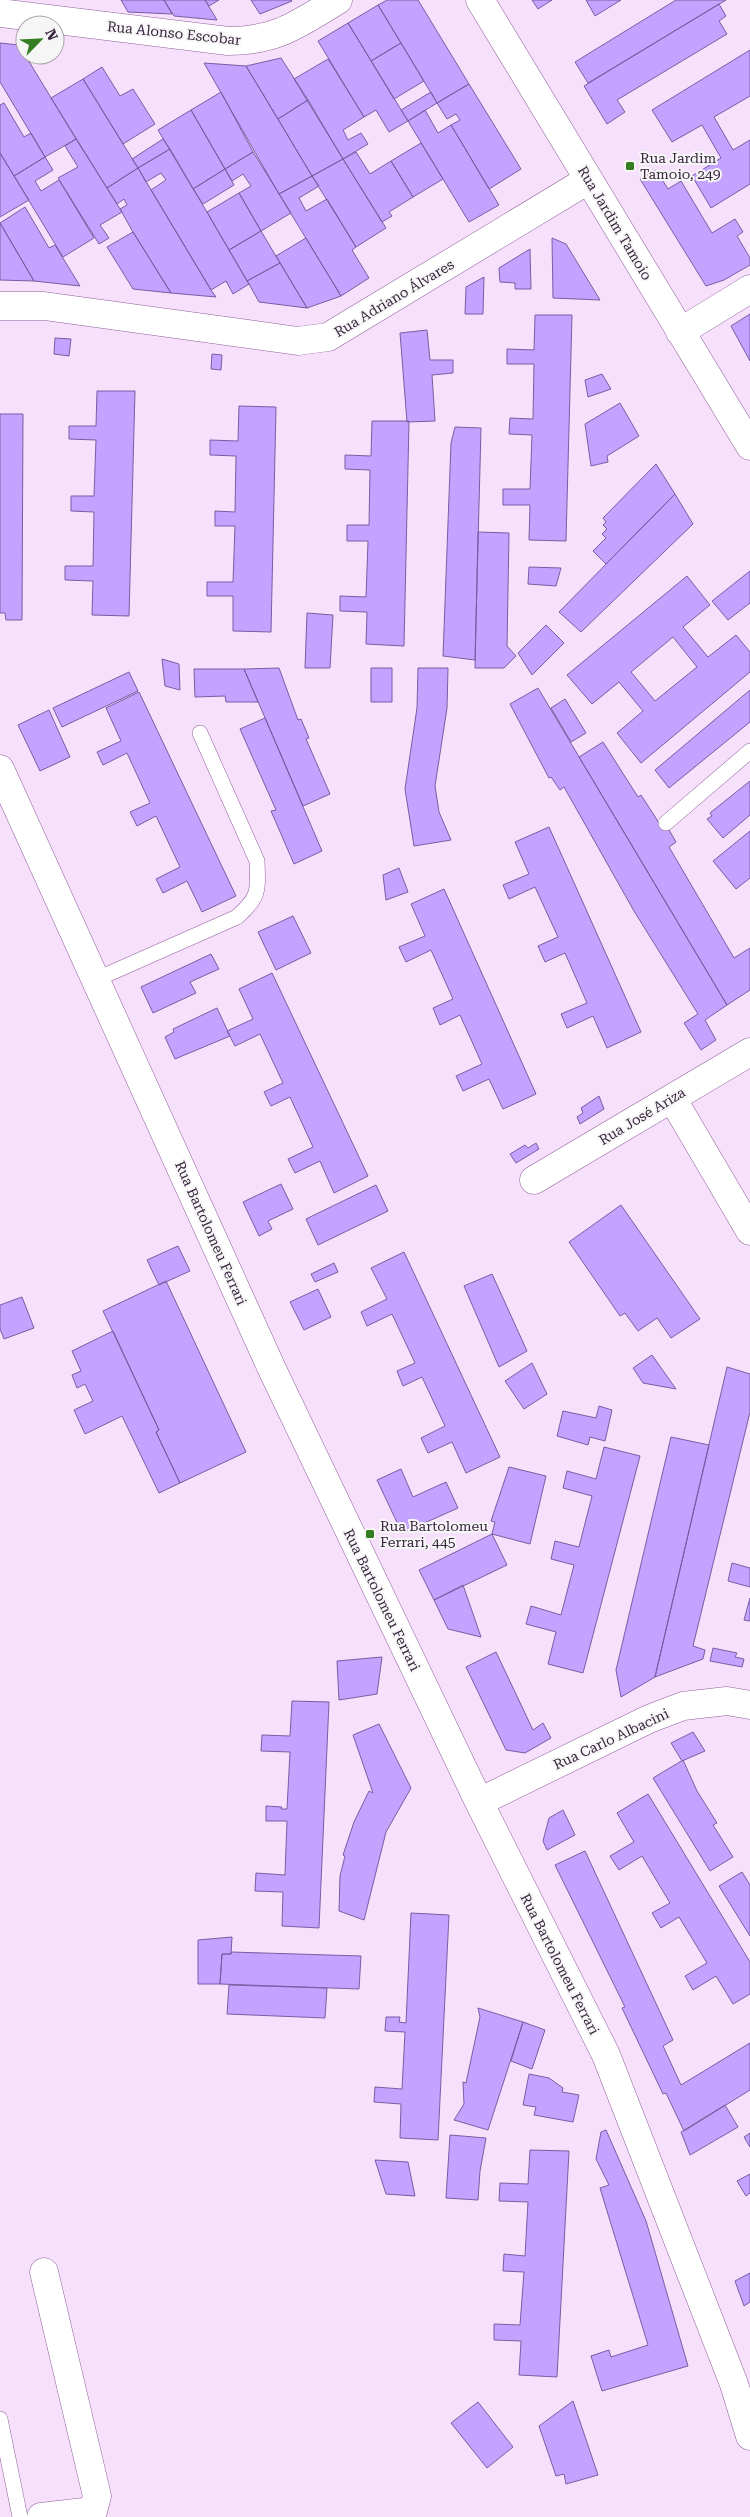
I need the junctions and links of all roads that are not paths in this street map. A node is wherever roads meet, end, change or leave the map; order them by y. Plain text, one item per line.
1 (338, 0) edge
2 (480, 0) edge
3 (0, 13) edge
4 (588, 180) junction
5 (750, 290) edge
6 (0, 306) edge
7 (680, 332) junction
8 (750, 446) edge
9 (200, 733) dead end
10 (750, 751) edge
11 (0, 769) edge
12 (666, 823) dead end
13 (97, 980) junction
14 (750, 1052) edge
15 (672, 1098) junction
16 (534, 1180) dead end
17 (750, 1231) edge
18 (750, 1705) edge
19 (479, 1802) junction
20 (44, 2272) dead end
21 (742, 2388) edge
22 (0, 2419) edge
23 (750, 2436) edge
24 (20, 2517) edge
25 (41, 2517) edge

1 - 3 street, Rua Alonso Escobar
2 - 4 street, Rua Jardim Tamoio
4 - 6 street, Rua Adriano Álvares
4 - 7 street, Rua Jardim Tamoio
5 - 7 street
7 - 8 street, Rua Jardim Tamoio
9 - 13 lane
10 - 12 lane
11 - 13 street, Rua Bartolomeu Ferrari
13 - 19 street, Rua Bartolomeu Ferrari
14 - 15 street, Rua José Ariza
15 - 16 street, Rua José Ariza
15 - 17 street
18 - 19 street, Rua Carlo Albacini
19 - 21 street, Rua Bartolomeu Ferrari
20 - 25 street
21 - 23 street, Rua Bartolomeu Ferrari
22 - 24 lane

